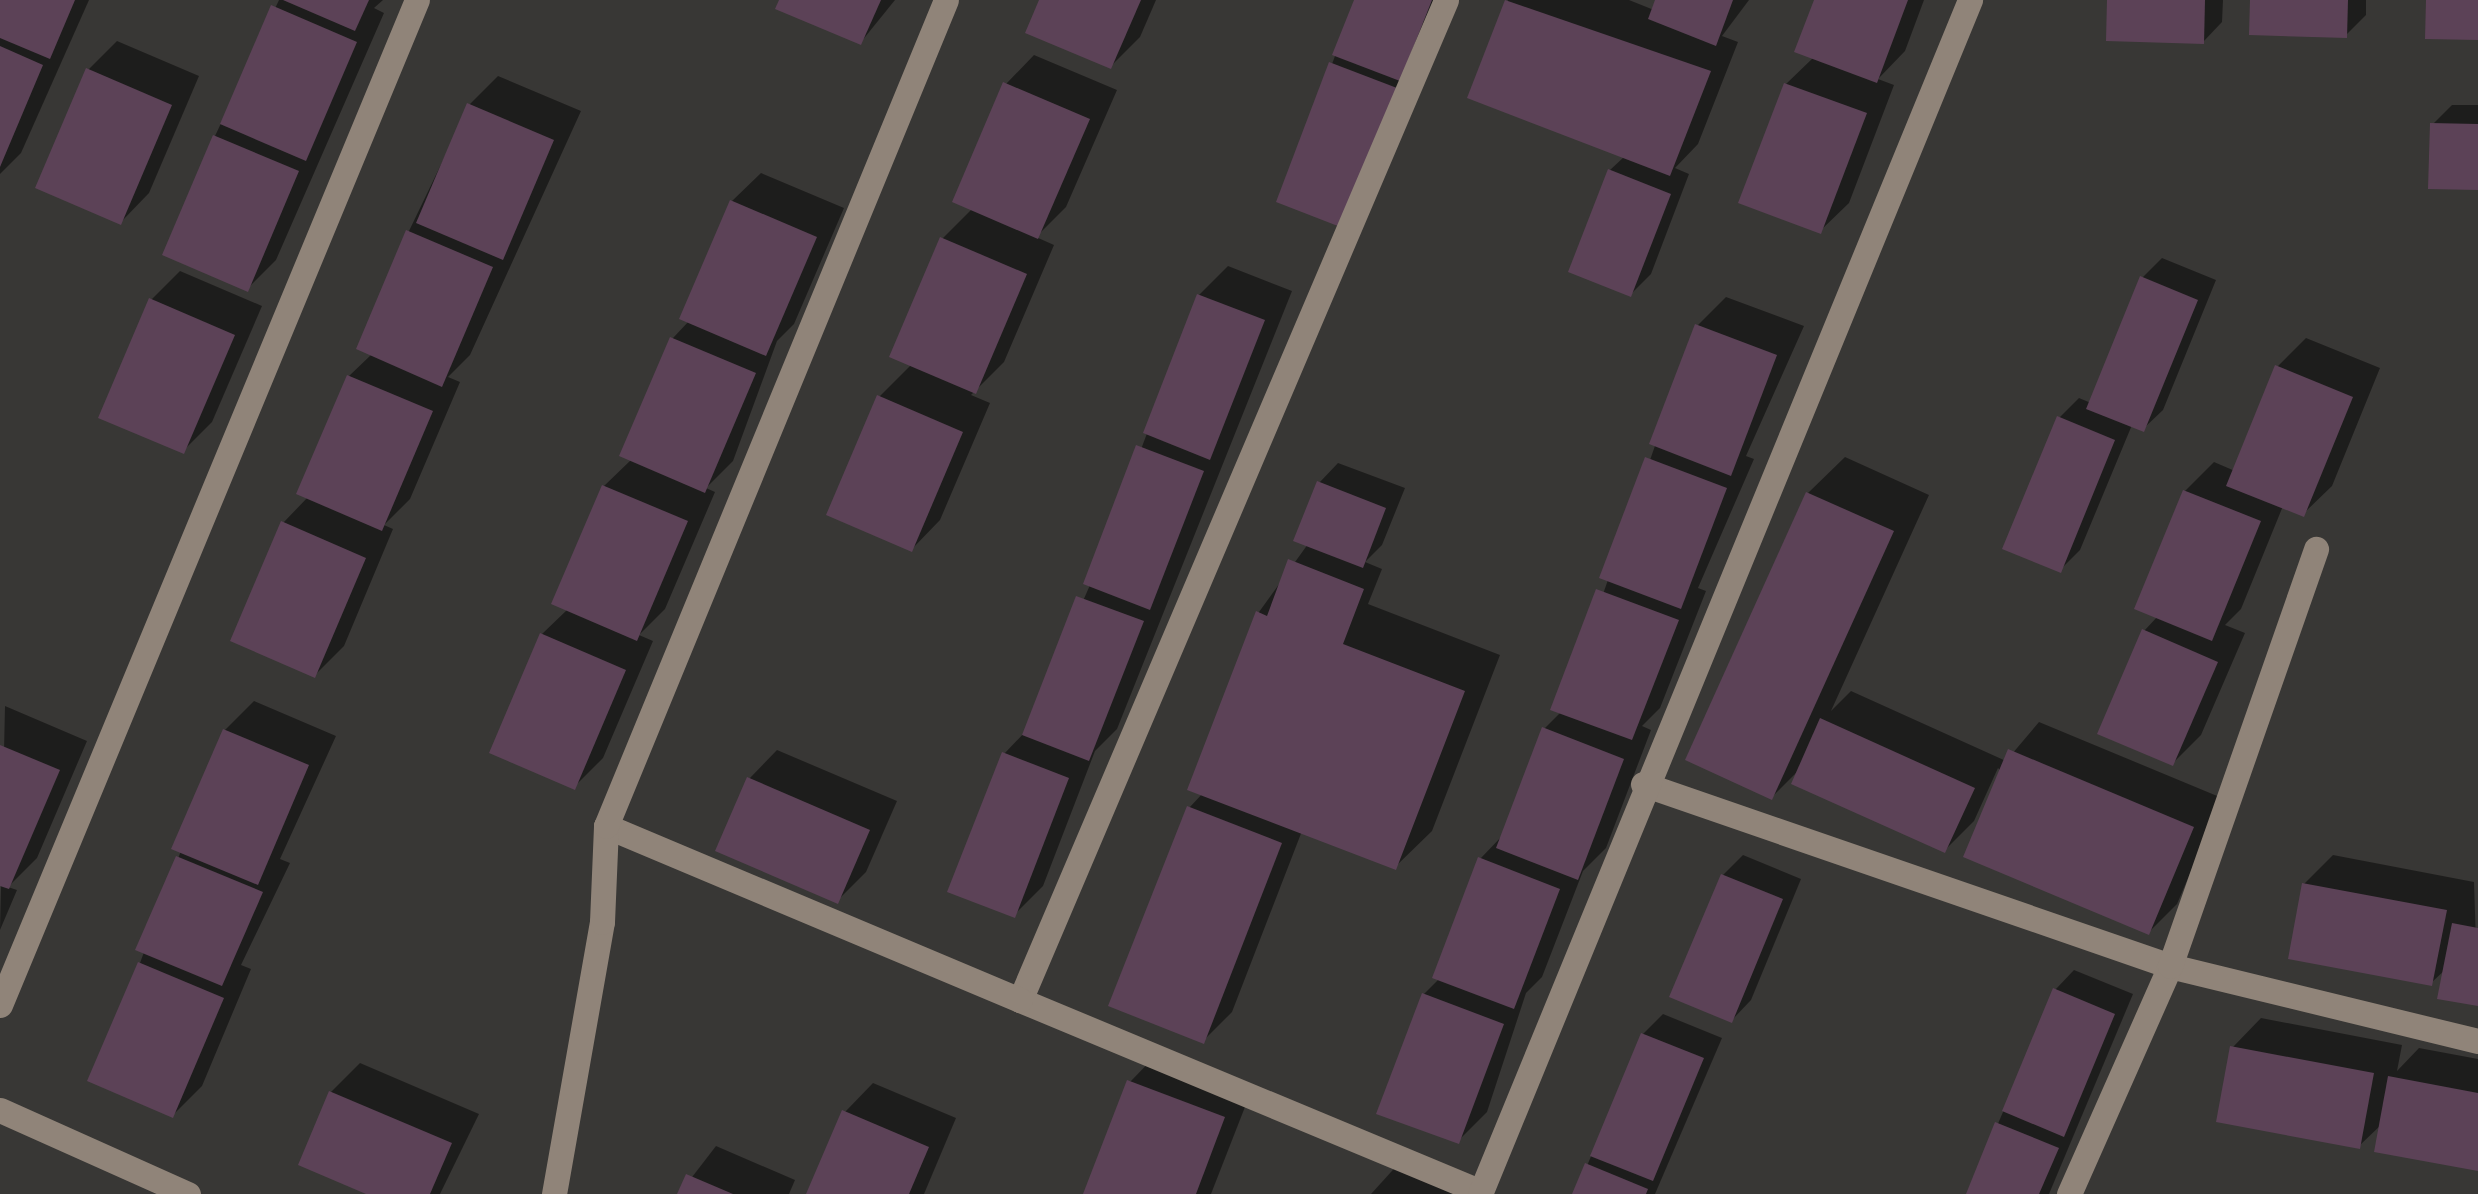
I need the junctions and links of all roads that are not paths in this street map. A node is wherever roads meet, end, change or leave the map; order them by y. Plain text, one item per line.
1 (417, 0) edge
2 (946, 0) edge
3 (1446, 0) edge
4 (1970, 0) edge
5 (2316, 549) dead end
6 (1643, 784) junction
7 (606, 826) junction
8 (2170, 966) junction
9 (1020, 1000) junction
10 (0, 1005) edge
11 (2478, 1041) edge
12 (0, 1110) edge
13 (1481, 1193) edge
14 (188, 1194) edge
15 (554, 1194) edge
16 (2068, 1194) edge

1 - 10 street
2 - 7 street
3 - 9 street
4 - 6 street
5 - 8 street
6 - 8 street
6 - 13 street
7 - 9 street
7 - 15 street
8 - 11 street
8 - 16 street
9 - 13 street
12 - 14 street

